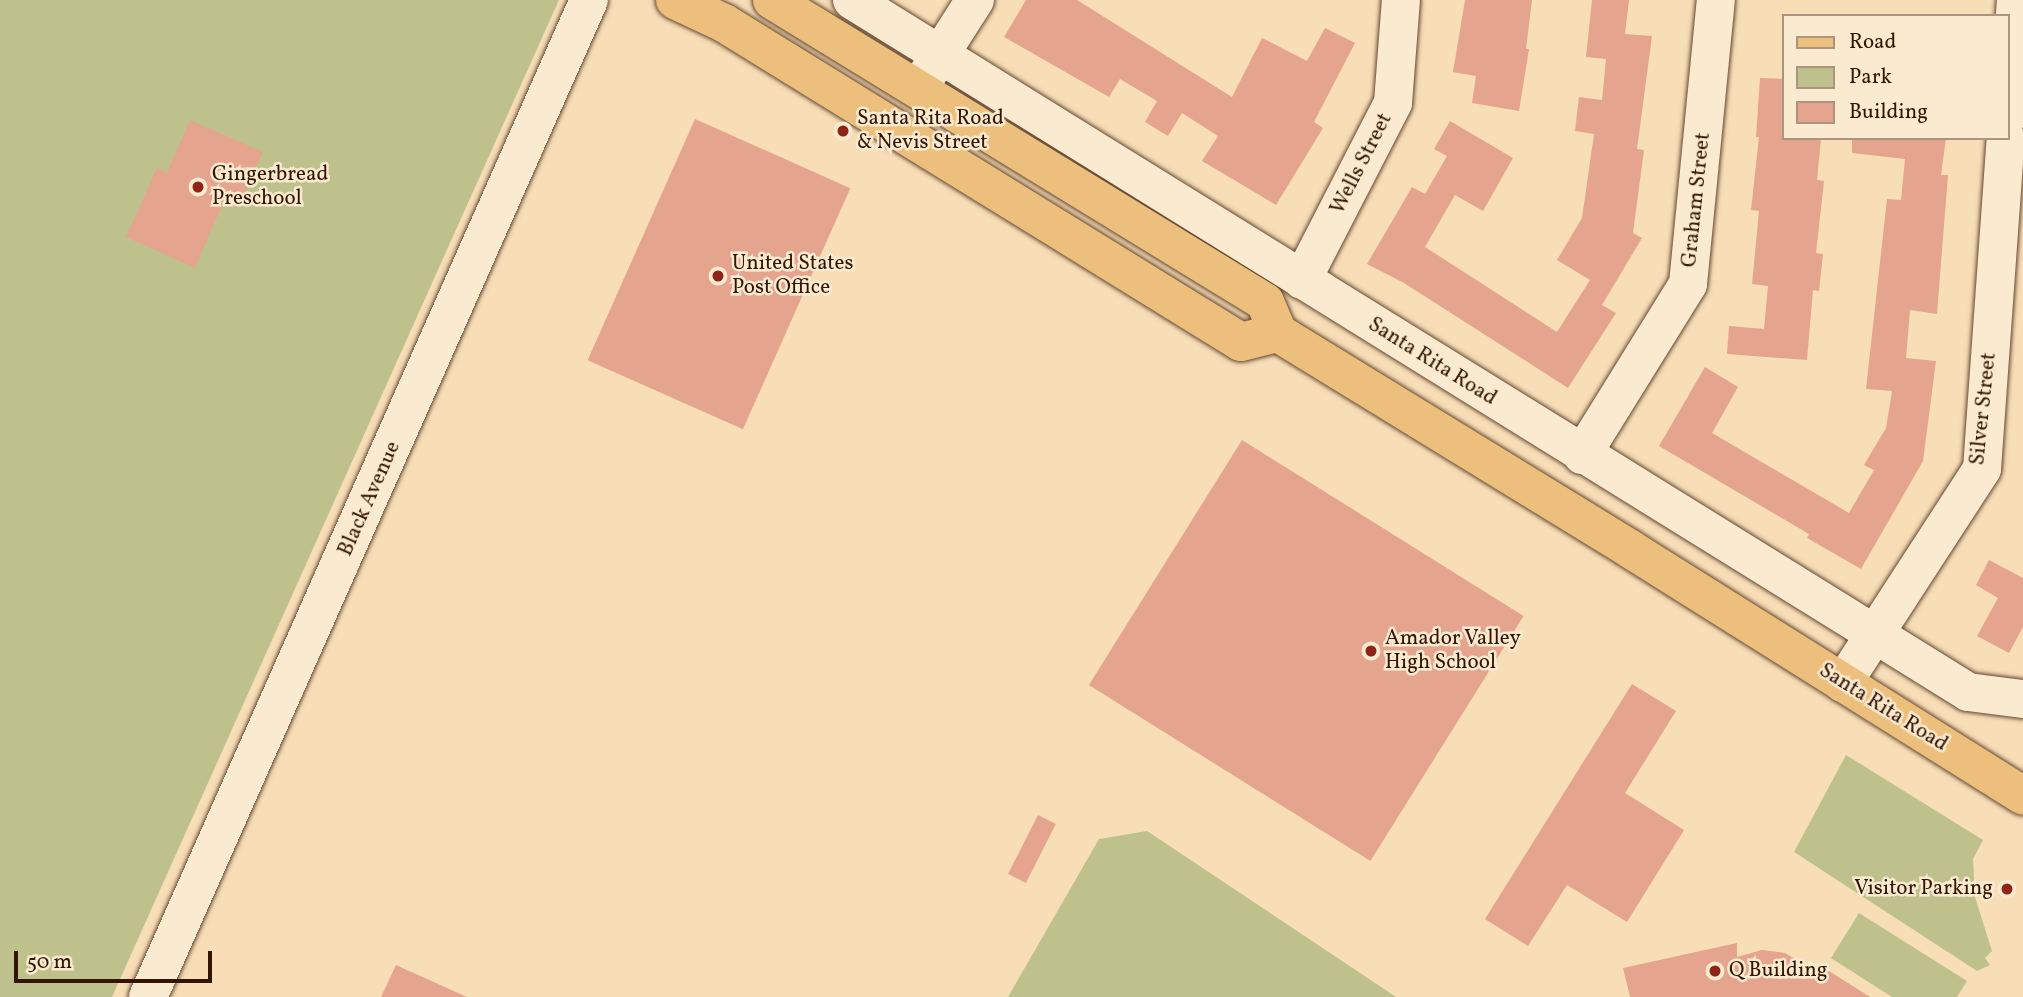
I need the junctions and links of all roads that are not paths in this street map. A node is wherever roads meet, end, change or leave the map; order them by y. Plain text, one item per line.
1 (589, 0) edge
2 (675, 0) edge
3 (772, 0) edge
4 (852, 0) edge
5 (975, 0) edge
6 (1401, 0) edge
7 (1716, 0) edge
8 (2016, 0) edge
9 (940, 54) junction
10 (918, 88) junction
11 (2009, 91) edge
12 (2006, 140) edge
13 (1120, 211) junction
14 (1094, 254) junction
15 (1302, 280) junction
16 (1278, 333) junction
17 (1582, 455) junction
18 (1874, 635) junction
19 (1843, 683) junction
20 (2023, 699) edge
21 (2023, 796) edge
22 (148, 997) edge

1 - 22 street, Black Avenue
2 - 14 main road
3 - 10 main road
4 - 9 street, Santa Rita Road
5 - 9 street
6 - 15 street, Wells Street
7 - 17 street, Graham Street
8 - 11 street
9 - 10 street
9 - 15 street, Santa Rita Road
10 - 13 main road
12 - 18 street, Silver Street
13 - 14 main road
13 - 16 main road
14 - 16 main road
15 - 17 street, Santa Rita Road
16 - 19 main road, Santa Rita Road
17 - 18 street, Santa Rita Road
18 - 19 street, Silver Street
18 - 20 street, Santa Rita Road
19 - 21 main road, Santa Rita Road

